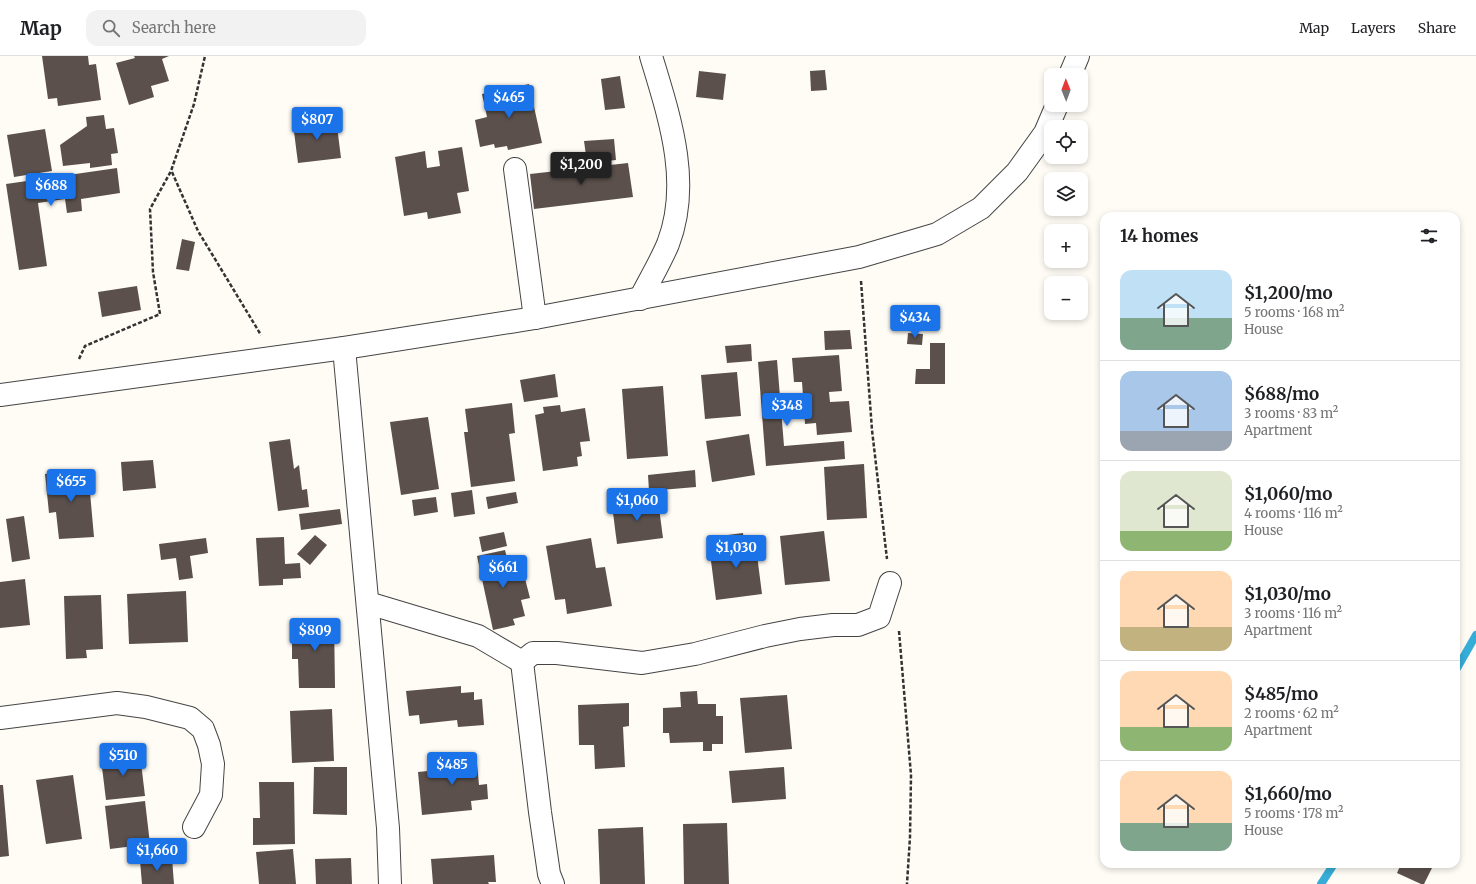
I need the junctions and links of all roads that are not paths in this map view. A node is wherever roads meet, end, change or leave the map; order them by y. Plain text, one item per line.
1 (652, 56) edge
2 (1078, 56) edge
3 (1073, 68) edge
4 (1054, 112) edge
5 (515, 169) dead end
6 (640, 299) junction
7 (535, 318) junction
8 (344, 348) junction
9 (0, 395) edge
10 (890, 583) dead end
11 (368, 603) junction
12 (522, 662) junction
13 (0, 718) edge
14 (194, 827) dead end
15 (390, 884) edge
16 (553, 884) edge

1 - 6 street
2 - 3 street
4 - 6 street
5 - 7 street
6 - 7 street
7 - 8 street
8 - 9 street
8 - 11 street
10 - 12 street
11 - 12 street
11 - 15 street
12 - 16 street
13 - 14 street

